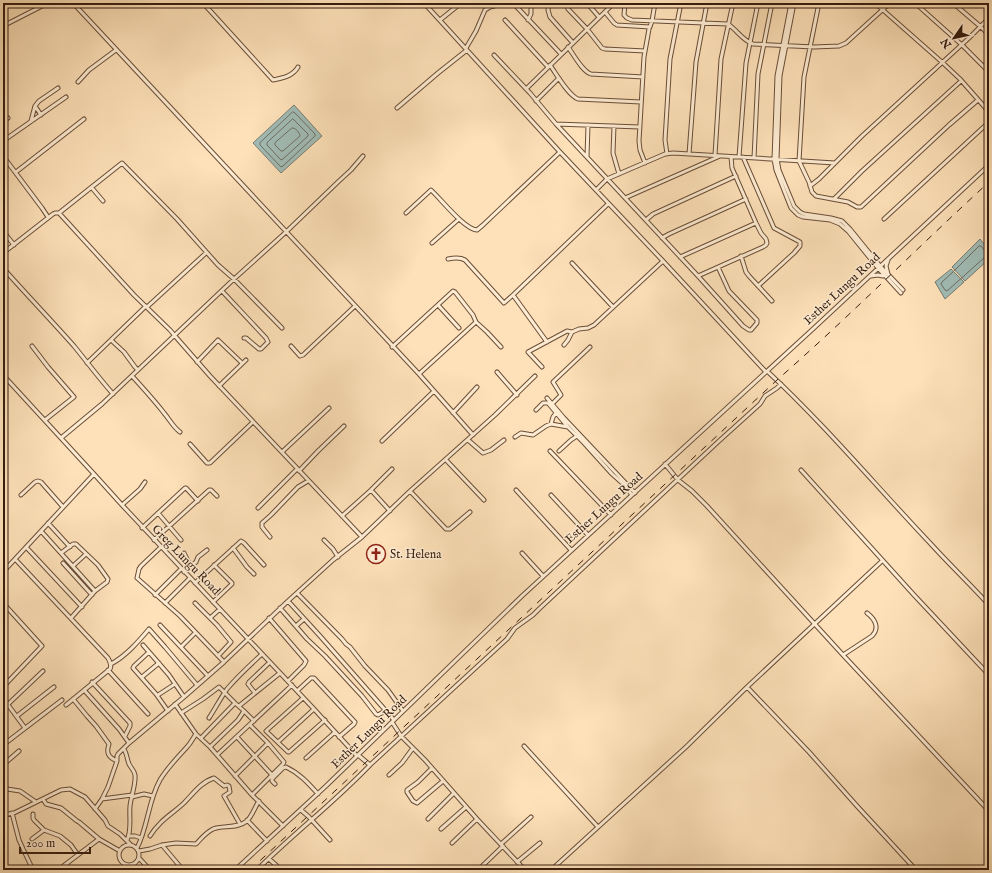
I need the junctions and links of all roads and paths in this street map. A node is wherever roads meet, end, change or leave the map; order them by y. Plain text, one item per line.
1 (48, 3) edge
2 (73, 3) edge
3 (203, 3) edge
4 (424, 3) edge
5 (461, 3) edge
6 (496, 3) edge
7 (513, 3) edge
8 (531, 3) edge
9 (549, 3) edge
10 (568, 3) edge
11 (587, 3) edge
12 (612, 3) edge
13 (625, 3) edge
14 (655, 3) edge
15 (681, 3) edge
16 (707, 3) edge
17 (733, 3) edge
18 (758, 3) edge
19 (772, 3) edge
20 (793, 3) edge
21 (819, 3) edge
22 (875, 3) edge
23 (890, 3) edge
24 (915, 3) edge
25 (953, 3) edge
26 (883, 10) junction
27 (605, 12) junction
28 (599, 17) junction
29 (989, 18) edge
30 (440, 20) junction
31 (505, 20) dead end
32 (528, 20) junction
33 (652, 21) junction
34 (676, 22) junction
35 (703, 23) junction
36 (729, 25) junction
37 (3, 26) edge
38 (650, 27) junction
39 (981, 27) junction
40 (587, 30) junction
41 (989, 35) edge
42 (573, 42) junction
43 (750, 43) junction
44 (962, 44) junction
45 (764, 45) junction
46 (784, 46) junction
47 (568, 47) junction
48 (810, 47) junction
49 (466, 49) junction
50 (116, 50) junction
51 (645, 51) junction
52 (561, 54) junction
53 (494, 55) dead end
54 (943, 63) junction
55 (298, 66) dead end
56 (549, 66) junction
57 (989, 72) edge
58 (643, 77) junction
59 (560, 78) junction
60 (961, 81) junction
61 (78, 82) dead end
62 (58, 88) dead end
63 (526, 89) junction
64 (66, 98) dead end
65 (978, 100) junction
66 (536, 101) junction
67 (641, 102) junction
68 (35, 106) junction
69 (397, 108) dead end
70 (989, 112) edge
71 (41, 115) junction
72 (8, 118) dead end
73 (84, 119) dead end
74 (3, 121) edge
75 (31, 121) junction
76 (989, 122) edge
77 (556, 124) junction
78 (588, 125) junction
79 (614, 126) junction
80 (640, 127) junction
81 (3, 141) edge
82 (560, 152) junction
83 (667, 154) junction
84 (690, 154) junction
85 (715, 155) junction
86 (3, 156) edge
87 (363, 156) dead end
88 (721, 156) junction
89 (586, 157) junction
90 (731, 157) junction
91 (741, 157) junction
92 (754, 158) junction
93 (775, 159) junction
94 (799, 160) junction
95 (836, 162) junction
96 (645, 163) junction
97 (989, 165) edge
98 (16, 172) junction
99 (619, 174) junction
100 (736, 176) junction
101 (607, 179) junction
102 (810, 186) junction
103 (92, 188) junction
104 (596, 190) junction
105 (625, 198) junction
106 (746, 199) junction
107 (834, 199) junction
108 (103, 201) dead end
109 (608, 204) junction
110 (59, 213) junction
111 (406, 213) dead end
112 (48, 217) junction
113 (459, 219) junction
114 (884, 219) dead end
115 (646, 220) junction
116 (756, 223) junction
117 (3, 231) edge
118 (286, 232) junction
119 (662, 238) junction
120 (432, 243) dead end
121 (14, 245) junction
122 (3, 253) edge
123 (206, 253) junction
124 (680, 256) junction
125 (740, 256) junction
126 (448, 259) dead end
127 (888, 259) junction
128 (663, 261) junction
129 (572, 263) dead end
130 (718, 267) junction
131 (879, 267) junction
132 (3, 268) edge
133 (886, 275) junction
134 (698, 276) junction
135 (870, 277) junction
136 (234, 279) junction
137 (758, 286) junction
138 (222, 291) junction
139 (902, 292) dead end
140 (514, 295) junction
141 (772, 301) dead end
142 (438, 305) junction
143 (146, 306) junction
144 (355, 306) junction
145 (613, 307) junction
146 (476, 322) junction
147 (282, 328) dead end
148 (459, 328) dead end
149 (572, 332) junction
150 (175, 336) junction
151 (244, 338) dead end
152 (111, 340) junction
153 (547, 342) junction
154 (564, 345) dead end
155 (32, 346) dead end
156 (291, 346) dead end
157 (392, 347) junction
158 (501, 347) dead end
159 (590, 347) dead end
160 (246, 360) dead end
161 (197, 362) junction
162 (87, 363) junction
163 (242, 363) junction
164 (542, 368) dead end
165 (138, 370) junction
166 (497, 372) dead end
167 (767, 372) junction
168 (418, 374) junction
169 (3, 375) edge
170 (132, 376) junction
171 (535, 376) dead end
172 (781, 384) junction
173 (219, 386) junction
174 (478, 387) dead end
175 (434, 391) junction
176 (113, 394) junction
177 (517, 394) junction
178 (547, 398) dead end
179 (552, 404) junction
180 (329, 408) dead end
181 (536, 410) dead end
182 (453, 412) junction
183 (556, 413) junction
184 (45, 420) junction
185 (253, 422) junction
186 (551, 424) junction
187 (344, 426) dead end
188 (568, 427) junction
189 (180, 432) dead end
190 (473, 435) junction
191 (577, 436) junction
192 (515, 437) dead end
193 (61, 438) junction
194 (468, 440) junction
195 (504, 440) dead end
196 (382, 441) dead end
197 (190, 444) dead end
198 (559, 451) dead end
199 (282, 452) junction
200 (550, 452) dead end
201 (446, 460) junction
202 (666, 464) junction
203 (392, 469) dead end
204 (298, 470) junction
205 (801, 470) dead end
206 (94, 474) junction
207 (678, 480) junction
208 (308, 481) junction
209 (145, 482) dead end
210 (371, 490) junction
211 (516, 490) dead end
212 (410, 491) junction
213 (634, 494) junction
214 (20, 495) dead end
215 (551, 495) dead end
216 (217, 496) dead end
217 (484, 500) dead end
218 (198, 501) junction
219 (122, 505) junction
220 (63, 506) junction
221 (258, 508) dead end
222 (390, 510) junction
223 (470, 512) dead end
224 (158, 514) junction
225 (611, 515) junction
226 (342, 516) junction
227 (48, 523) junction
228 (170, 527) junction
229 (142, 528) junction
230 (41, 531) junction
231 (588, 535) junction
232 (270, 537) dead end
233 (362, 537) junction
234 (154, 540) junction
235 (181, 540) dead end
236 (324, 540) dead end
237 (26, 547) junction
238 (70, 547) junction
239 (161, 547) junction
240 (233, 548) junction
241 (207, 550) dead end
242 (572, 550) junction
243 (61, 553) junction
244 (184, 553) dead end
245 (86, 554) junction
246 (522, 554) dead end
247 (338, 557) junction
248 (15, 559) junction
249 (882, 561) junction
250 (63, 563) dead end
251 (264, 564) dead end
252 (73, 566) junction
253 (214, 566) junction
254 (190, 567) junction
255 (181, 569) junction
256 (3, 572) edge
257 (184, 572) junction
258 (254, 574) dead end
259 (543, 576) junction
260 (190, 578) junction
261 (195, 583) junction
262 (95, 591) junction
263 (297, 593) junction
264 (92, 595) junction
265 (155, 595) junction
266 (288, 601) junction
267 (213, 602) junction
268 (3, 603) edge
269 (166, 603) junction
270 (195, 603) dead end
271 (989, 605) edge
272 (82, 607) junction
273 (280, 608) junction
274 (220, 609) junction
275 (867, 613) dead end
276 (71, 618) junction
277 (210, 618) junction
278 (270, 618) junction
279 (304, 619) junction
280 (815, 624) junction
281 (160, 625) dead end
282 (296, 626) junction
283 (195, 632) junction
284 (248, 639) junction
285 (143, 645) dead end
286 (181, 646) junction
287 (149, 652) junction
288 (262, 654) junction
289 (843, 655) junction
290 (218, 656) junction
291 (224, 662) junction
292 (270, 662) junction
293 (159, 663) junction
294 (111, 664) junction
295 (108, 670) junction
296 (43, 671) dead end
297 (280, 673) junction
298 (989, 675) edge
299 (208, 676) junction
300 (142, 677) junction
301 (288, 681) junction
302 (92, 682) junction
303 (175, 684) junction
304 (197, 685) junction
305 (292, 685) junction
306 (3, 686) edge
307 (54, 687) dead end
308 (747, 687) junction
309 (84, 690) junction
310 (298, 691) junction
311 (225, 693) junction
312 (255, 693) junction
313 (158, 695) junction
314 (184, 697) junction
315 (3, 698) edge
316 (73, 698) junction
317 (303, 698) junction
318 (62, 700) dead end
319 (235, 703) junction
320 (66, 704) dead end
321 (175, 704) junction
322 (8, 705) junction
323 (239, 706) junction
324 (3, 709) edge
325 (314, 709) junction
326 (168, 710) junction
327 (404, 710) junction
328 (244, 711) junction
329 (385, 711) junction
330 (181, 713) junction
331 (148, 714) dead end
332 (17, 716) junction
333 (209, 718) dead end
334 (324, 720) junction
335 (254, 721) junction
336 (393, 721) junction
337 (250, 725) junction
338 (25, 728) junction
339 (335, 732) junction
340 (196, 734) junction
341 (125, 736) junction
342 (401, 736) junction
343 (237, 737) junction
344 (339, 737) junction
345 (201, 738) junction
346 (278, 742) junction
347 (129, 743) junction
348 (268, 743) junction
349 (3, 745) edge
350 (524, 746) dead end
351 (210, 747) junction
352 (413, 748) junction
353 (124, 749) junction
354 (19, 751) dead end
355 (217, 755) junction
356 (357, 755) junction
357 (255, 756) junction
358 (306, 758) dead end
359 (117, 761) junction
360 (3, 765) edge
361 (370, 766) junction
362 (432, 768) junction
363 (272, 775) junction
364 (389, 775) dead end
365 (235, 776) junction
366 (443, 782) junction
367 (275, 784) dead end
368 (7, 789) dead end
369 (454, 793) junction
370 (318, 794) junction
371 (252, 795) junction
372 (132, 796) junction
373 (153, 796) junction
374 (43, 799) junction
375 (102, 799) junction
376 (36, 802) junction
377 (258, 802) junction
378 (466, 807) junction
379 (95, 809) junction
380 (301, 810) junction
381 (989, 811) edge
382 (12, 813) junction
383 (33, 814) dead end
384 (3, 815) edge
385 (532, 817) dead end
386 (428, 819) dead end
387 (477, 819) junction
388 (247, 820) junction
389 (312, 820) junction
390 (240, 824) junction
391 (283, 826) junction
392 (598, 827) junction
393 (441, 829) dead end
394 (44, 830) junction
395 (129, 836) junction
396 (150, 836) dead end
397 (141, 838) junction
398 (32, 839) dead end
399 (99, 839) junction
400 (127, 840) junction
401 (330, 840) dead end
402 (267, 841) junction
403 (452, 843) dead end
404 (540, 843) dead end
405 (131, 845) junction
406 (162, 845) junction
407 (502, 845) junction
408 (138, 850) junction
409 (120, 851) junction
410 (78, 854) junction
411 (139, 858) junction
412 (269, 858) junction
413 (517, 862) junction
414 (66, 864) junction
415 (130, 865) junction
416 (33, 870) edge
417 (58, 870) edge
418 (71, 870) edge
419 (130, 870) edge
420 (150, 870) edge
421 (183, 870) edge
422 (235, 870) edge
423 (257, 870) edge
424 (279, 870) edge
425 (478, 870) edge
426 (525, 870) edge
427 (551, 870) edge
428 (916, 870) edge

1 - 37 street
2 - 50 street
3 - 55 street
4 - 30 street
5 - 30 street
6 - 49 street
7 - 32 street
8 - 32 street
9 - 42 street
10 - 40 street
11 - 28 street
12 - 27 street
13 - 33 street
14 - 33 street
15 - 34 street
16 - 35 street
17 - 36 street
18 - 43 street
19 - 45 street
20 - 46 street
21 - 48 street
22 - 26 street
23 - 26 street
24 - 44 street
25 - 39 street
26 - 48 street
26 - 54 street
27 - 28 street
27 - 38 street
28 - 40 street
29 - 39 street
30 - 49 street
31 - 56 street
32 - 52 street
33 - 34 street
33 - 38 street
34 - 35 street
34 - 83 street
35 - 36 street
35 - 84 street
36 - 43 street
36 - 85 street
38 - 51 street
39 - 41 street
39 - 44 street
40 - 42 street
40 - 51 street
42 - 47 street
43 - 45 street
43 - 91 street
44 - 54 street
44 - 57 street
45 - 46 street
45 - 92 street
46 - 48 street
46 - 93 street
47 - 52 street
47 - 58 street
48 - 94 street
49 - 69 street
49 - 82 street
50 - 61 street
50 - 118 street
51 - 58 street
52 - 56 street
53 - 63 street
54 - 60 street
54 - 95 street
56 - 59 street
56 - 63 street
58 - 67 street
59 - 66 street
59 - 67 street
60 - 65 street
60 - 107 street
62 - 68 street
63 - 66 street
64 - 71 street
65 - 70 street
65 - 107 street
66 - 77 street
67 - 80 street
68 - 71 street
68 - 75 street
71 - 75 street
72 - 74 street
73 - 98 street
75 - 81 street
76 - 114 street
77 - 78 street
77 - 89 street
78 - 79 street
78 - 89 street
79 - 80 street
79 - 99 street
80 - 96 street
82 - 104 street
82 - 113 street
83 - 84 street
83 - 96 street
84 - 85 street
85 - 88 street
86 - 98 street
87 - 118 street
88 - 90 street
88 - 105 street
89 - 101 street
90 - 91 street
90 - 100 street
91 - 92 street
91 - 137 street
92 - 93 street
93 - 94 street
93 - 131 street
94 - 95 street
94 - 102 street
95 - 102 street
96 - 99 street
97 - 127 street, Esther Lungu Road
98 - 112 street
99 - 101 street
100 - 106 street
100 - 115 street
101 - 104 street
101 - 105 street
102 - 107 street
103 - 108 street
103 - 110 street
103 - 123 street
104 - 109 street
105 - 115 street
106 - 116 street
106 - 119 street
109 - 128 street
109 - 140 street
110 - 112 street
110 - 143 street
111 - 113 street
112 - 121 street
113 - 120 street
115 - 119 street
116 - 124 street
116 - 125 street
117 - 121 street
118 - 136 street
118 - 144 street
119 - 124 street
121 - 122 street
123 - 136 street
123 - 143 street
124 - 134 street
125 - 130 street
125 - 137 street
126 - 140 street
127 - 131 street, Esther Lungu Road
127 - 133 street
128 - 145 street
128 - 167 street
129 - 145 street
130 - 134 street
130 - 134 street
131 - 133 street
131 - 135 street, Esther Lungu Road
132 - 162 street
133 - 135 street
133 - 139 street
135 - 167 street, Esther Lungu Road
136 - 138 street
136 - 147 street
137 - 141 street
138 - 150 street
138 - 151 street
140 - 153 street
142 - 146 street
142 - 148 street
142 - 157 street
143 - 150 street
143 - 152 street
144 - 156 street
144 - 157 street
145 - 149 street
146 - 158 street
146 - 168 street
149 - 153 street
149 - 154 street
150 - 161 street
150 - 165 street
152 - 162 street
152 - 165 street
153 - 164 street
155 - 184 street
157 - 168 street
159 - 179 street
160 - 163 street
161 - 163 street
161 - 173 street
162 - 176 street
163 - 173 street
165 - 170 street
166 - 177 street
167 - 172 street
167 - 202 street, Esther Lungu Road
168 - 175 street
169 - 184 street, Greg Lungu Road
170 - 176 street
170 - 189 street
171 - 177 street
172 - 207 street
172 - 271 street
173 - 185 street
174 - 182 street
175 - 182 street
175 - 196 street
176 - 193 street
177 - 190 street
178 - 179 street
179 - 213 street
180 - 199 street
181 - 183 street
182 - 190 street
183 - 186 street
183 - 188 street
184 - 193 street, Greg Lungu Road
185 - 197 street
185 - 199 street
186 - 188 street
186 - 192 street
187 - 204 street
188 - 191 street
190 - 194 street
191 - 198 street
191 - 213 street
193 - 206 street, Greg Lungu Road
194 - 195 street
194 - 201 street
199 - 204 street
200 - 225 street
201 - 212 street
201 - 217 street
202 - 207 street
202 - 213 street, Esther Lungu Road
203 - 210 street
204 - 208 street
204 - 221 street
205 - 249 street
206 - 219 street, Greg Lungu Road
206 - 220 street
207 - 280 street
207 - 342 street
208 - 226 street
208 - 232 street
209 - 219 street
210 - 222 street
210 - 226 street
211 - 242 street
212 - 222 street
212 - 223 street
213 - 225 street, Esther Lungu Road
214 - 220 street
215 - 231 street
216 - 218 street
218 - 224 street
218 - 228 street
219 - 229 street, Greg Lungu Road
220 - 227 street
222 - 233 street
224 - 228 street
224 - 229 street
225 - 231 street, Esther Lungu Road
226 - 233 street
227 - 230 street
227 - 238 street
228 - 234 street
228 - 235 street
229 - 234 street, Greg Lungu Road
230 - 237 street
230 - 243 street
231 - 242 street, Esther Lungu Road
233 - 247 street
234 - 239 street, Greg Lungu Road
236 - 247 street
237 - 248 street
237 - 272 street
238 - 243 street
238 - 245 street
239 - 255 street, Greg Lungu Road
239 - 265 street
240 - 251 street
240 - 253 street
240 - 258 street
241 - 254 street
242 - 259 street, Esther Lungu Road
243 - 252 street
244 - 254 street
245 - 252 street
245 - 262 street
246 - 259 street
247 - 263 street
248 - 256 street
248 - 276 street
249 - 280 street
249 - 298 street
250 - 264 street
252 - 262 street
253 - 261 street
253 - 267 street
254 - 257 street
255 - 257 street, Greg Lungu Road
255 - 265 street
257 - 260 street, Greg Lungu Road
259 - 327 street, Esther Lungu Road
260 - 261 street, Greg Lungu Road
260 - 269 street
261 - 267 street, Greg Lungu Road
262 - 264 street
263 - 266 street
263 - 327 street
264 - 272 street
265 - 269 street
266 - 273 street
266 - 279 street
267 - 274 street, Greg Lungu Road
268 - 306 street
269 - 283 street
270 - 277 street
272 - 276 street
273 - 278 street
273 - 282 street
274 - 277 street
274 - 284 street, Greg Lungu Road
275 - 289 street
276 - 294 street
277 - 290 street
278 - 284 street
278 - 301 street
279 - 282 street
279 - 329 street
280 - 289 street
280 - 308 street
281 - 286 street
282 - 329 street
283 - 286 street
283 - 290 street
284 - 288 street, Greg Lungu Road
284 - 291 street
285 - 287 street
286 - 299 street
287 - 293 street
287 - 300 street
288 - 292 street, Greg Lungu Road
288 - 311 street
289 - 381 street
290 - 291 street
291 - 299 street
292 - 297 street, Greg Lungu Road
292 - 312 street
293 - 300 street
293 - 303 street
294 - 295 street
294 - 304 street
295 - 302 street
295 - 331 street
296 - 322 street
297 - 301 street, Greg Lungu Road
297 - 312 street
299 - 304 street
300 - 313 street
301 - 305 street, Greg Lungu Road
302 - 309 street
302 - 341 street
303 - 313 street
303 - 314 street
304 - 314 street
305 - 310 street, Greg Lungu Road
305 - 335 street
307 - 332 street
308 - 392 street
308 - 428 street
309 - 316 street
309 - 341 street
310 - 317 street, Greg Lungu Road
310 - 344 street
311 - 319 street
311 - 330 street
311 - 333 street
312 - 323 street
313 - 326 street
314 - 321 street
315 - 322 street
316 - 320 street
316 - 359 street
317 - 325 street, Greg Lungu Road
317 - 346 street
318 - 338 street
319 - 323 street
319 - 345 street
321 - 326 street
321 - 330 street
322 - 324 street
322 - 332 street
323 - 328 street
325 - 334 street, Greg Lungu Road
325 - 346 street
326 - 347 street
327 - 336 street, Esther Lungu Road
328 - 335 street
328 - 351 street
329 - 336 street
330 - 340 street
332 - 338 street
334 - 339 street, Greg Lungu Road
334 - 346 street
335 - 337 street
336 - 342 street
336 - 356 street, Esther Lungu Road
337 - 343 street
337 - 348 street
338 - 349 street
339 - 344 street, Greg Lungu Road
339 - 358 street
340 - 345 street
340 - 373 street
341 - 347 street
342 - 352 street
342 - 361 street
343 - 355 street
343 - 357 street
344 - 356 street, Greg Lungu Road
345 - 351 street
347 - 353 street
348 - 357 street
348 - 363 street
350 - 392 street
351 - 355 street
352 - 362 street
352 - 364 street
353 - 359 street
353 - 372 street
354 - 360 street
355 - 365 street
356 - 361 street, Greg Lungu Road
356 - 370 street, Esther Lungu Road
357 - 363 street
357 - 365 street
359 - 375 street
361 - 389 street
362 - 366 street
362 - 366 street
363 - 371 street
365 - 371 street
366 - 369 street
367 - 370 street
368 - 376 street
369 - 378 street
369 - 386 street
370 - 380 street, Esther Lungu Road
371 - 377 street
372 - 373 street
372 - 375 street
372 - 395 street
373 - 397 street
374 - 376 street
374 - 379 street
374 - 399 street
375 - 379 street
376 - 382 street
377 - 388 street
377 - 391 street
378 - 387 street
378 - 393 street
379 - 400 street
380 - 389 street
380 - 391 street, Esther Lungu Road
382 - 384 street
382 - 416 street
383 - 394 street
385 - 407 street
387 - 403 street
387 - 407 street
388 - 390 street
388 - 402 street
389 - 401 street
389 - 412 street
390 - 396 street
390 - 406 street
391 - 402 street, Esther Lungu Road
392 - 427 street
394 - 398 street
394 - 410 street
395 - 397 street
395 - 400 street
397 - 408 street
399 - 409 street
399 - 410 street
400 - 405 street
402 - 422 street, Esther Lungu Road
404 - 413 street
405 - 408 street
405 - 409 street
406 - 408 street
406 - 421 street
407 - 413 street
407 - 425 street
408 - 411 street
409 - 415 street
410 - 414 street
411 - 415 street
411 - 420 street
412 - 423 street
412 - 424 street
413 - 426 street
414 - 417 street
414 - 418 street
415 - 419 street

